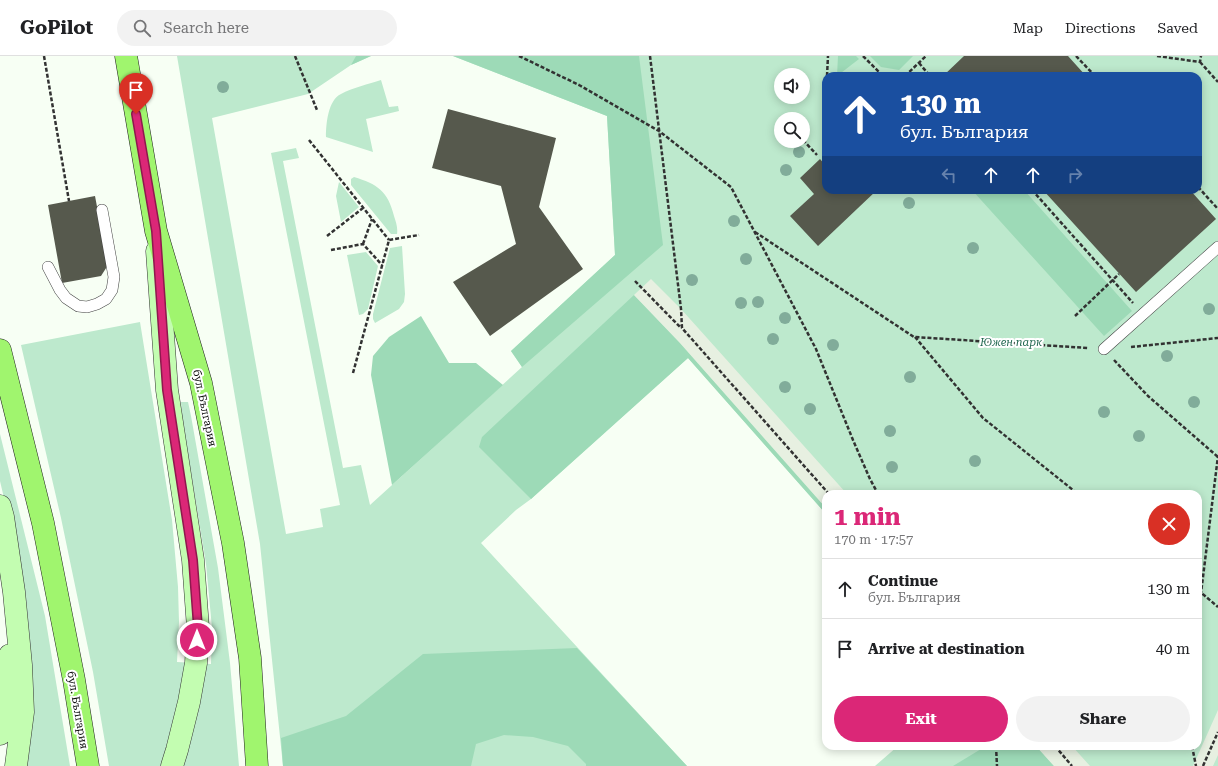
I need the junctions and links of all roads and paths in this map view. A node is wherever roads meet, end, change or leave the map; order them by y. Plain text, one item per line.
1 (44, 56) edge
2 (126, 56) edge
3 (295, 56) edge
4 (518, 56) edge
5 (650, 56) edge
6 (828, 56) edge
7 (863, 56) edge
8 (926, 56) edge
9 (1076, 56) edge
10 (1157, 56) edge
11 (1201, 56) edge
12 (1200, 62) junction
13 (919, 63) junction
14 (827, 72) edge
15 (879, 72) edge
16 (909, 72) edge
17 (927, 72) edge
18 (1091, 72) edge
19 (1218, 82) edge
20 (317, 110) dead end
21 (659, 132) junction
22 (309, 140) dead end
23 (810, 148) edge
24 (817, 155) dead end
25 (1202, 191) edge
26 (1036, 194) edge
27 (69, 201) dead end
28 (363, 208) junction
29 (1218, 209) edge
30 (102, 210) dead end
31 (372, 219) junction
32 (156, 231) junction
33 (754, 232) junction
34 (420, 235) dead end
35 (327, 236) dead end
36 (390, 240) junction
37 (363, 244) junction
38 (1218, 247) edge
39 (330, 250) dead end
40 (382, 265) junction
41 (48, 267) dead end
42 (1119, 274) dead end
43 (1113, 279) junction
44 (635, 281) dead end
45 (1143, 314) junction
46 (1075, 316) dead end
47 (682, 328) junction
48 (914, 337) junction
49 (1218, 338) edge
50 (1104, 349) junction
51 (0, 350) edge
52 (353, 373) dead end
53 (1218, 457) edge
54 (824, 490) edge
55 (876, 490) edge
56 (1073, 490) edge
57 (0, 506) edge
58 (1202, 585) edge
59 (14, 592) junction
60 (1202, 594) edge
61 (1218, 607) edge
62 (1218, 732) edge
63 (0, 734) edge
64 (996, 750) edge
65 (1058, 750) edge
66 (1193, 750) edge
67 (16, 766) edge
68 (88, 766) edge
69 (172, 766) edge
70 (257, 766) edge
71 (997, 766) edge
72 (1072, 766) edge
73 (1196, 766) edge
74 (1203, 766) edge

1 - 27 path
2 - 32 main road, бул. България
3 - 20 path
4 - 21 path
5 - 21 path
6 - 14 path
7 - 15 path
8 - 13 path
9 - 18 path
10 - 12 path
11 - 12 path
12 - 19 path
13 - 16 path
13 - 17 path
21 - 33 path
21 - 47 path
22 - 28 path
23 - 24 path
25 - 29 path
26 - 43 path
28 - 31 path
28 - 35 path
30 - 41 lane
31 - 36 path
31 - 37 path
32 - 69 main road
32 - 70 main road, бул. България
33 - 48 path
33 - 55 path
34 - 36 path
36 - 40 path
37 - 39 path
37 - 40 path
38 - 45 lane
40 - 52 path
42 - 43 path
43 - 45 path
43 - 46 path
44 - 47 path
45 - 50 lane
47 - 54 path
48 - 50 path
48 - 56 path
49 - 50 path
50 - 53 path
51 - 68 main road, бул. България
53 - 58 path
57 - 59 main road
59 - 63 main road
59 - 67 main road
60 - 61 path
62 - 74 path
64 - 71 path
65 - 72 path
66 - 73 path

